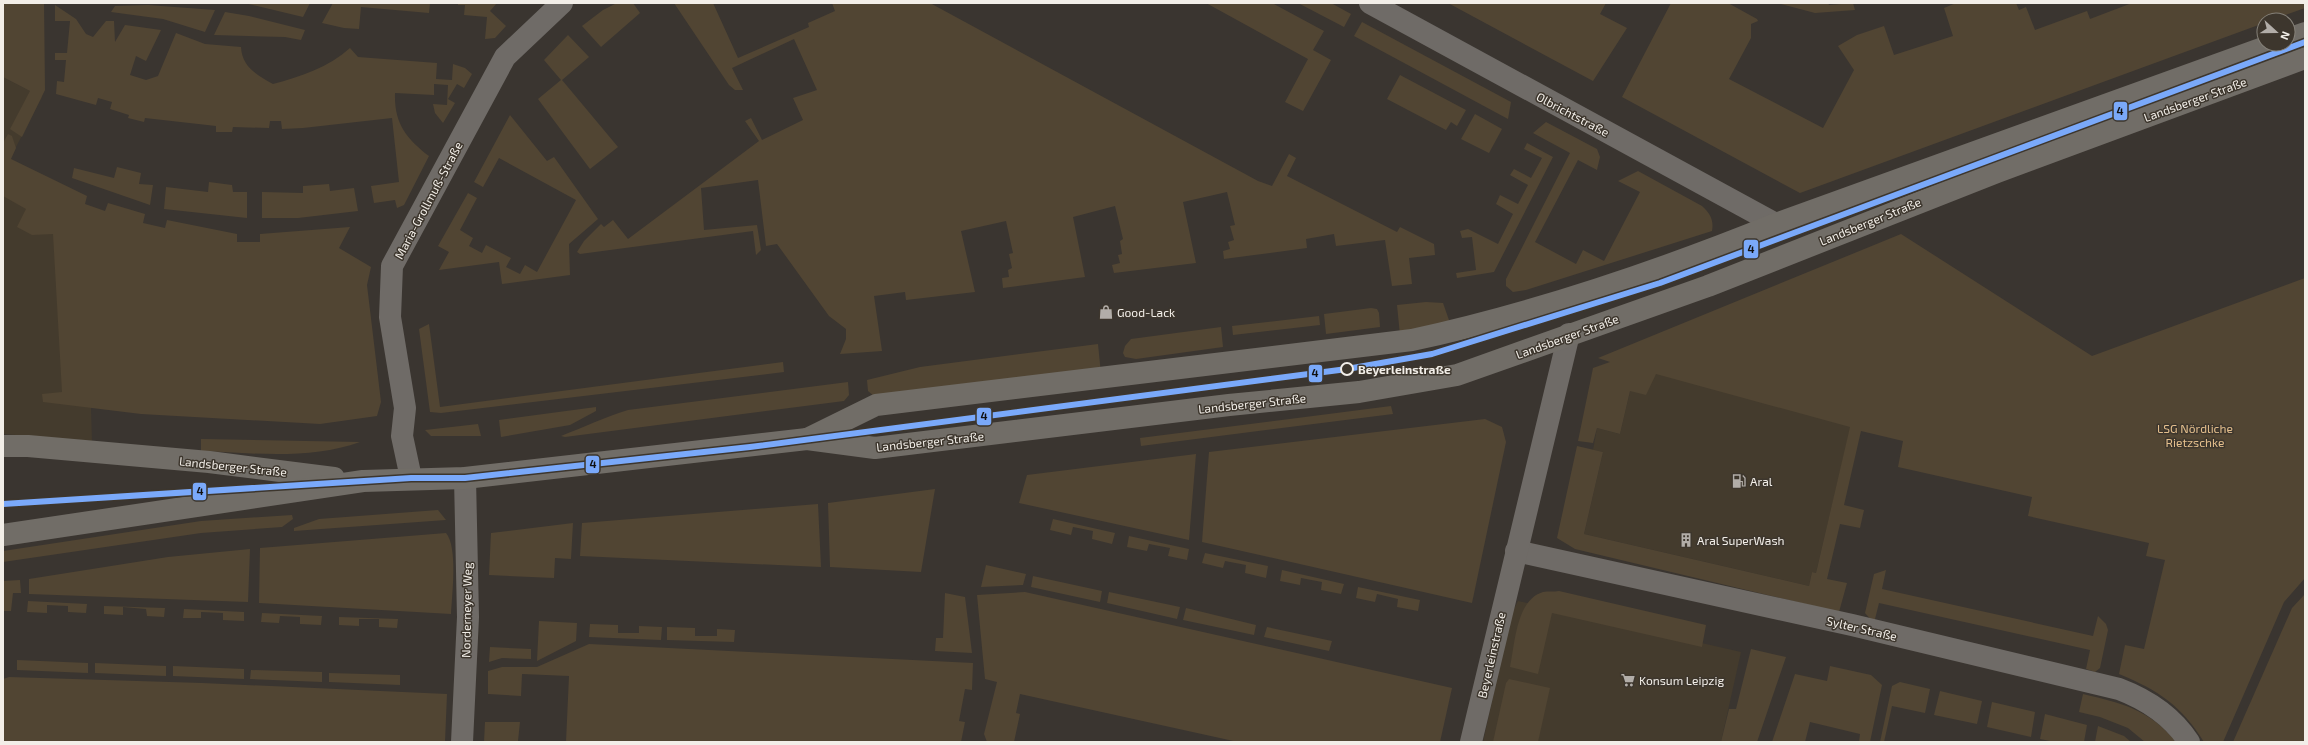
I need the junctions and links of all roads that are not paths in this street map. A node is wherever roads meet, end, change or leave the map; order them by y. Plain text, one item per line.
1 (562, 3) edge
2 (1370, 3) edge
3 (2256, 51) edge
4 (2305, 58) edge
5 (1776, 224) junction
6 (1569, 334) junction
7 (807, 439) junction
8 (3, 446) edge
9 (411, 478) junction
10 (465, 478) junction
11 (363, 481) junction
12 (3, 535) edge
13 (1516, 551) junction
14 (462, 742) edge
15 (1471, 742) edge
16 (2190, 742) edge

1 - 9 street, Maria-Grollmuß-Straße
2 - 5 street, Olbrichtstraße
3 - 5 street, Landsberger Straße
4 - 6 street, Landsberger Straße
5 - 7 street, Landsberger Straße
6 - 7 street, Landsberger Straße
6 - 13 street, Beyerleinstraße
7 - 10 street
8 - 11 street, Landsberger Straße
9 - 10 street
9 - 11 street
10 - 14 street, Norderneyer Weg
11 - 12 street, Landsberger Straße
13 - 15 street, Beyerleinstraße
13 - 16 street, Sylter Straße

